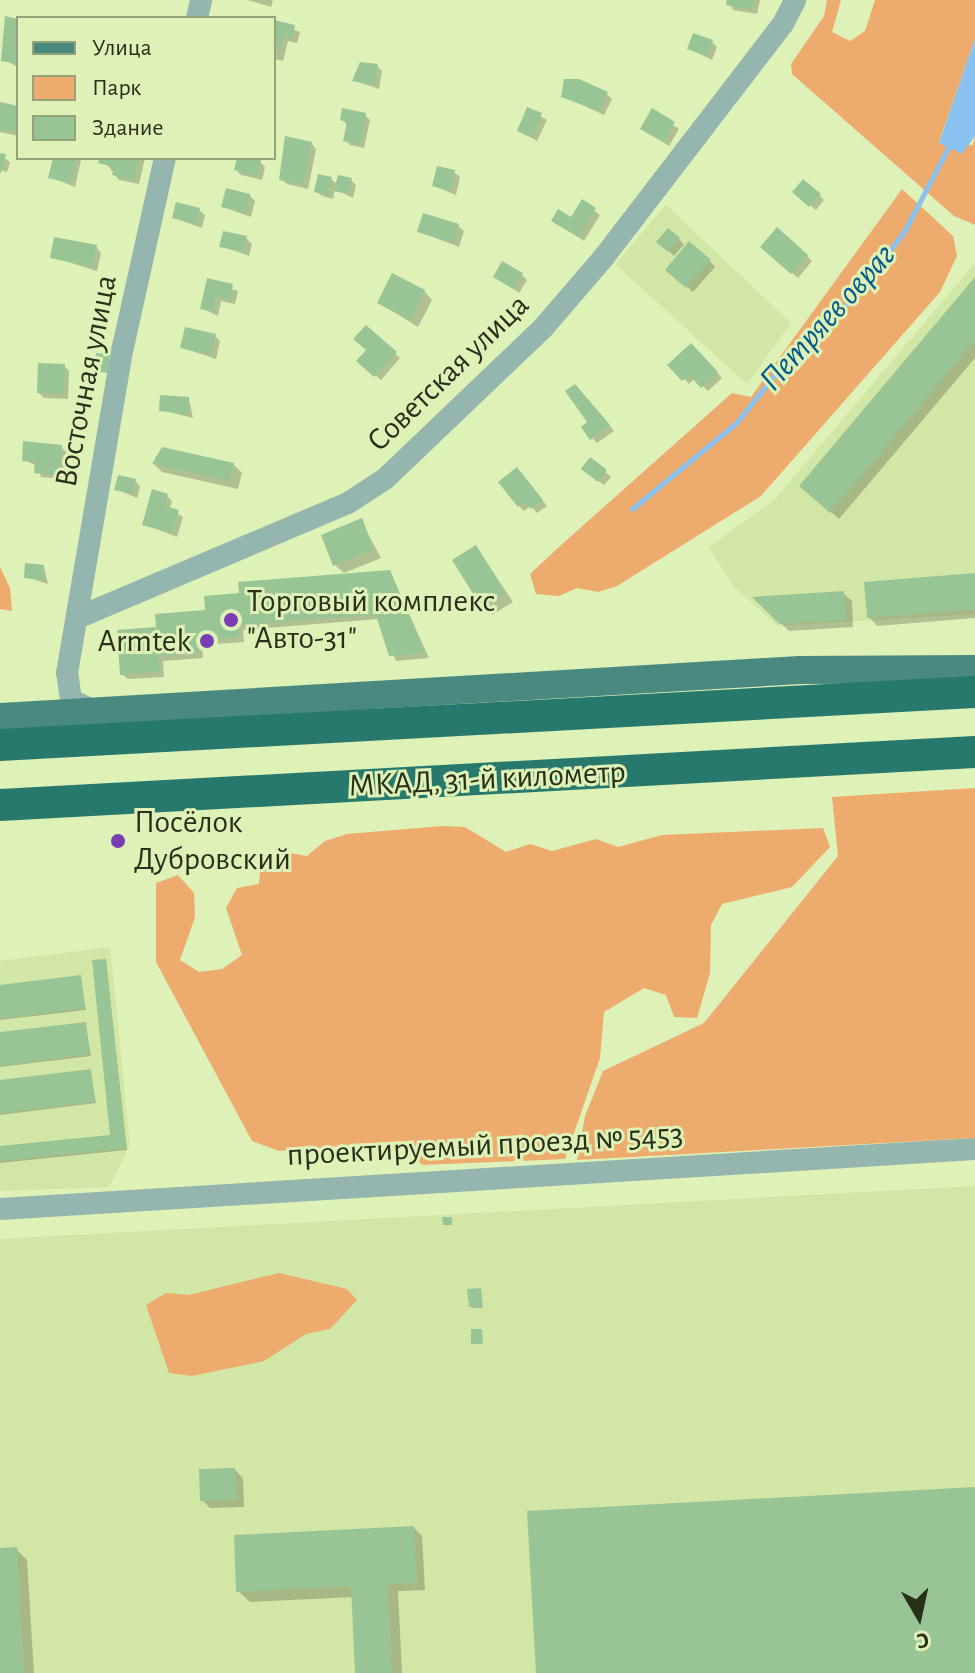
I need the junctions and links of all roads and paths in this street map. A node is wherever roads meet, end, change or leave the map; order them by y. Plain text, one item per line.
1 (795, 0) edge
2 (165, 160) edge
3 (77, 618) junction
4 (975, 669) edge
5 (67, 673) junction
6 (975, 692) edge
7 (94, 711) junction
8 (9, 716) edge
9 (0, 745) edge
10 (975, 752) edge
11 (0, 805) edge
12 (975, 1149) edge
13 (0, 1209) edge

1 - 3 street, Советская улица
2 - 3 street, Восточная улица
3 - 5 street
4 - 7 main road
5 - 7 street
5 - 8 street
6 - 9 highway, МКАД, 31-й километр
7 - 8 main road
10 - 11 highway, МКАД, 31-й километр
12 - 13 street, проектируемый проезд № 5453

